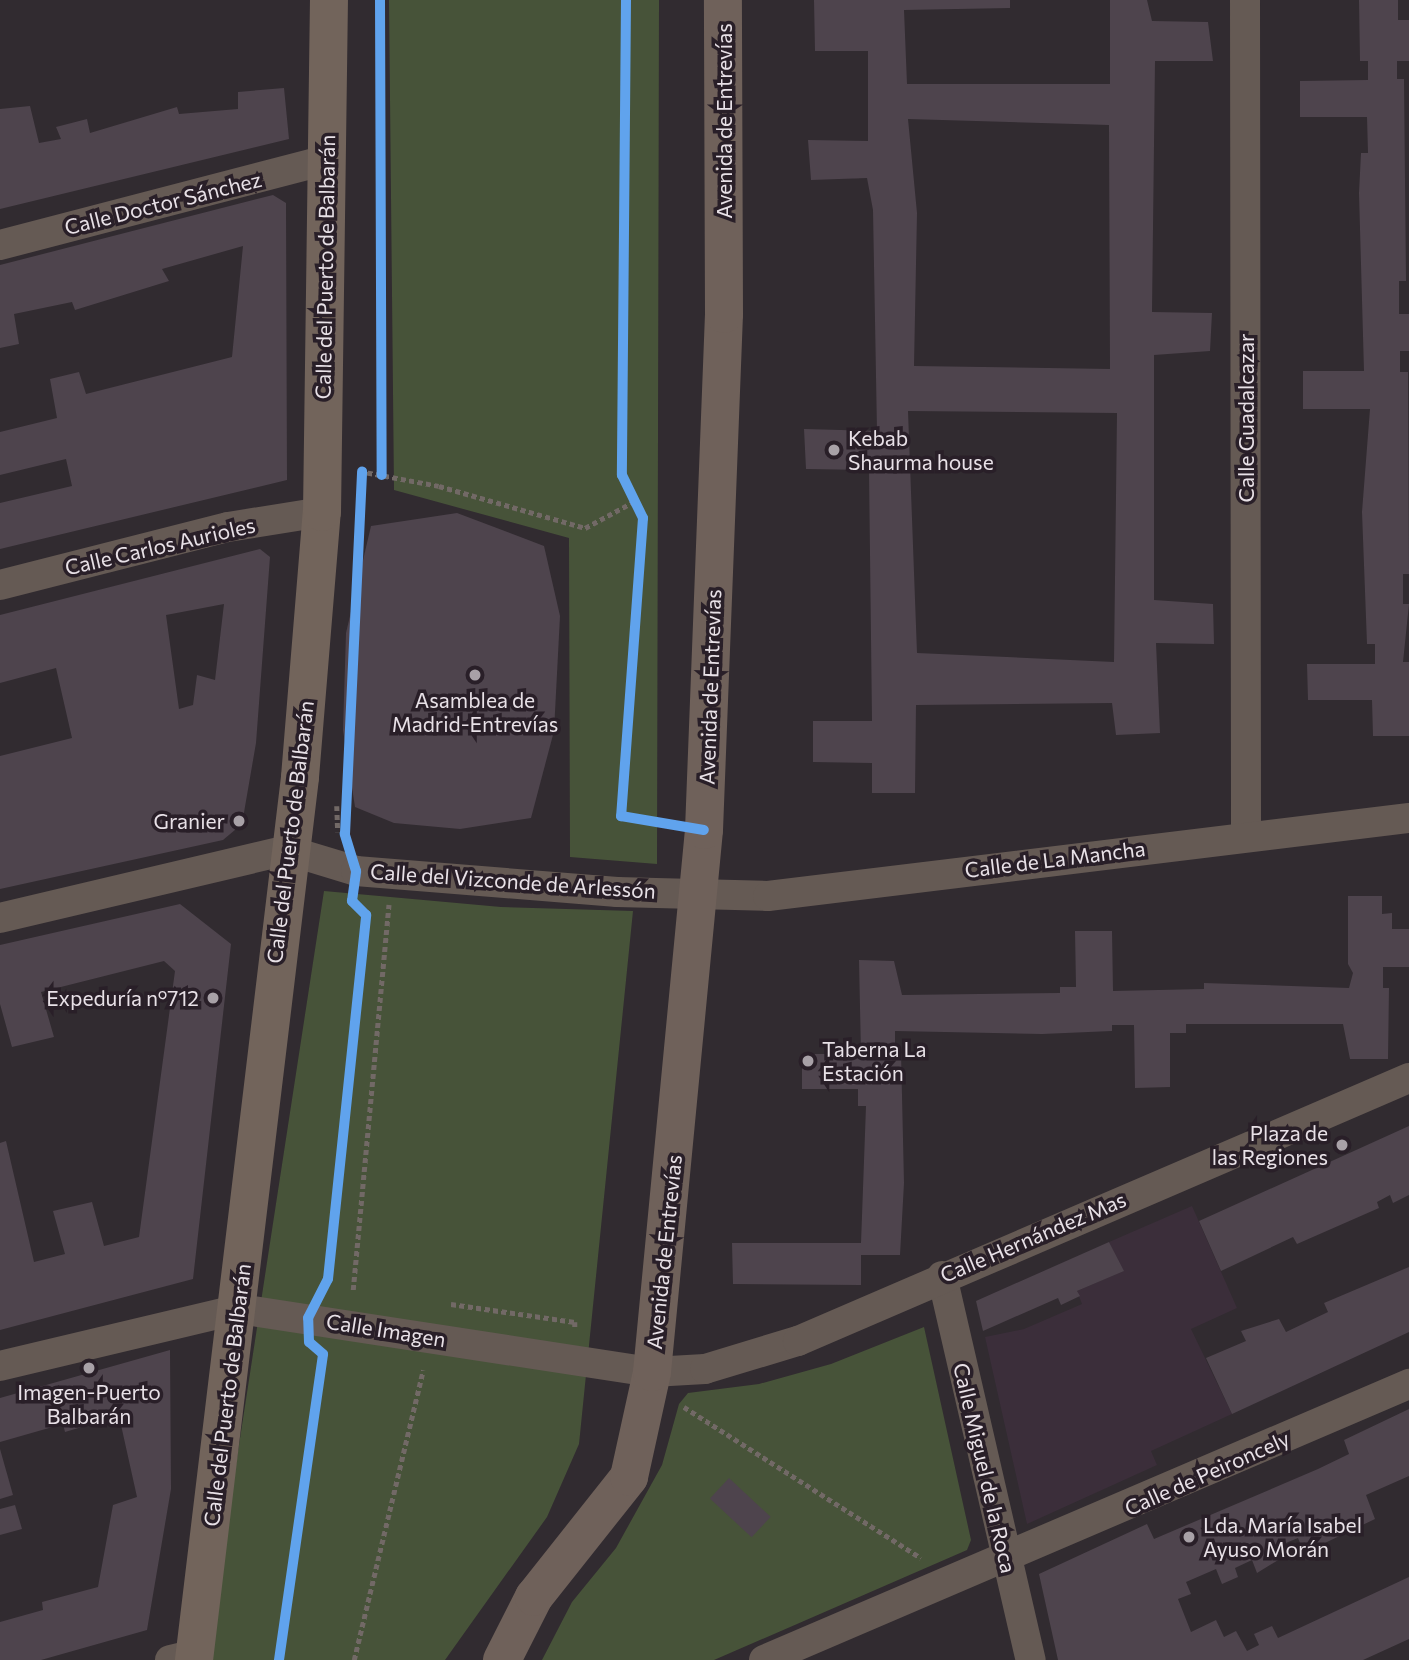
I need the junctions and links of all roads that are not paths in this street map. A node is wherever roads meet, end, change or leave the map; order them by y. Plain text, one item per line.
1 (329, 0) edge
2 (723, 0) edge
3 (1245, 0) edge
4 (326, 160) junction
5 (0, 245) edge
6 (321, 512) junction
7 (0, 585) edge
8 (1409, 818) edge
9 (1246, 835) junction
10 (287, 850) junction
11 (701, 891) junction
12 (0, 918) edge
13 (1409, 1078) edge
14 (942, 1276) junction
15 (239, 1309) junction
16 (0, 1366) edge
17 (652, 1372) junction
18 (1409, 1384) edge
19 (1004, 1562) junction
20 (186, 1658) edge
21 (502, 1660) edge
22 (764, 1660) edge
23 (1031, 1660) edge

1 - 4 street, Calle del Puerto de Balbarán
2 - 11 main road, Avenida de Entrevías
3 - 9 street, Calle Guadalcazar
4 - 5 street, Calle Doctor Sánchez
4 - 6 street, Calle del Puerto de Balbarán
6 - 7 street, Calle Carlos Aurioles
6 - 10 street, Calle del Puerto de Balbarán
8 - 9 street, Calle de La Mancha
9 - 11 street, Calle de La Mancha
10 - 11 street, Calle del Vizconde de Arlessón
10 - 12 street
10 - 15 street, Calle del Puerto de Balbarán
11 - 17 main road, Avenida de Entrevías
13 - 14 street, Calle Hernández Mas
14 - 17 street, Calle Hernández Mas
14 - 19 street, Calle Miguel de la Roca
15 - 16 street, Calle Imagen
15 - 17 street, Calle Imagen
15 - 20 street, Calle del Puerto de Balbarán
17 - 21 main road, Avenida de Entrevías
18 - 19 street, Calle de Peironcely
19 - 22 street, Calle de Peironcely
19 - 23 street, Calle Miguel de la Roca

